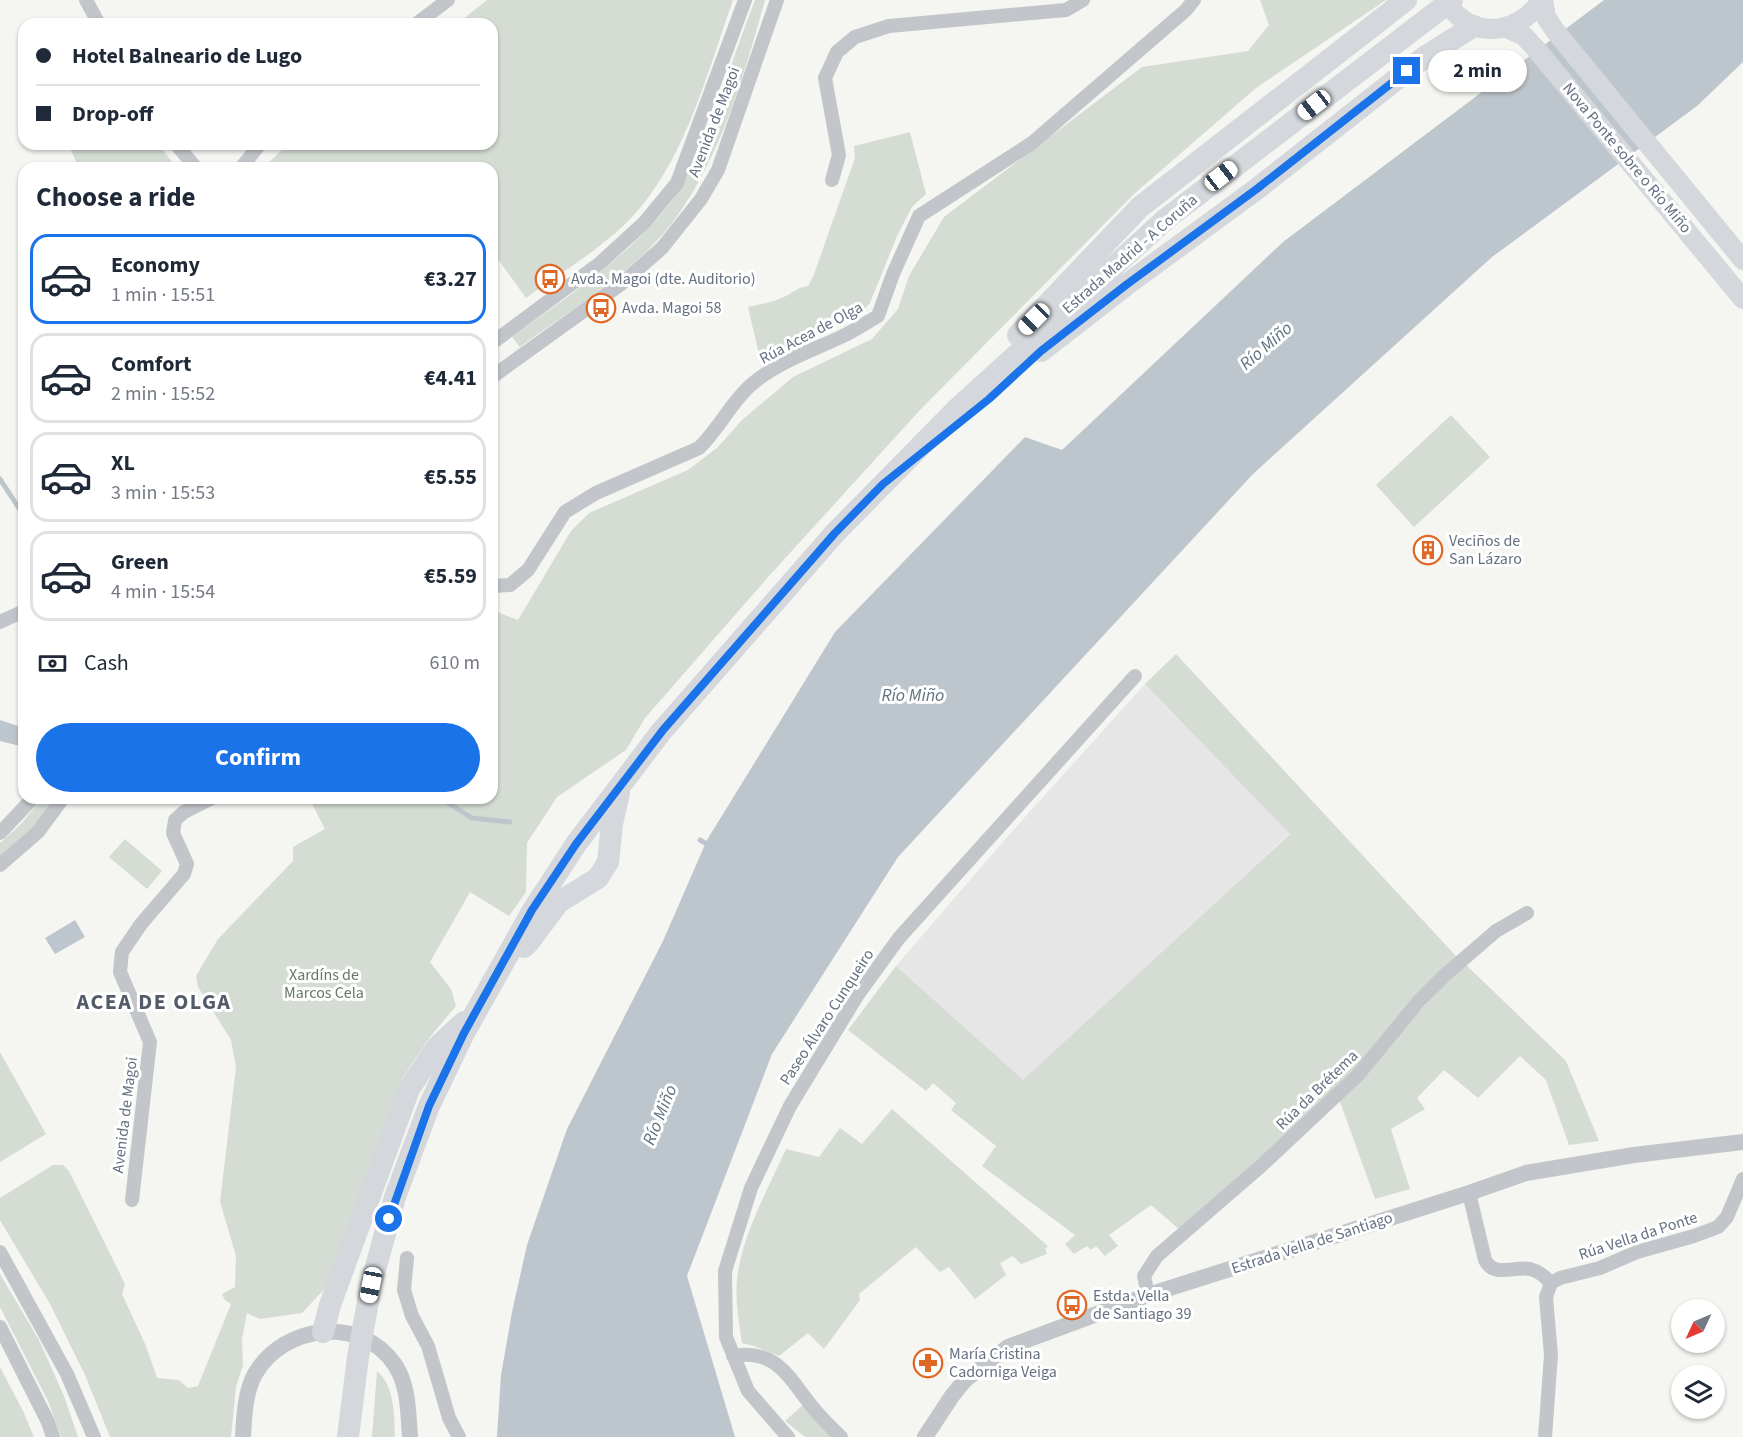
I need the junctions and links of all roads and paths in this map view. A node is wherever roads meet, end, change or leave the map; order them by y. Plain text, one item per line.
1 (86, 0) edge
2 (448, 0) edge
3 (746, 0) edge
4 (777, 0) edge
5 (1083, 0) edge
6 (1194, 0) edge
7 (1406, 0) edge
8 (1444, 0) edge
9 (1452, 0) edge
10 (1542, 0) edge
11 (96, 18) edge
12 (424, 18) edge
13 (1473, 26) junction
14 (1504, 27) junction
15 (181, 150) edge
16 (255, 150) edge
17 (191, 162) edge
18 (246, 162) edge
19 (832, 180) dead end
20 (1743, 260) edge
21 (1743, 299) edge
22 (498, 339) edge
23 (498, 372) edge
24 (883, 484) junction
25 (790, 585) junction
26 (498, 586) edge
27 (18, 614) edge
28 (0, 622) edge
29 (1135, 676) dead end
30 (621, 785) junction
31 (27, 804) edge
32 (59, 804) edge
33 (200, 804) edge
34 (0, 833) edge
35 (0, 866) edge
36 (1527, 913) dead end
37 (504, 963) junction
38 (476, 1011) junction
39 (1743, 1142) edge
40 (1743, 1179) edge
41 (1469, 1193) junction
42 (132, 1200) dead end
43 (0, 1252) edge
44 (406, 1258) dead end
45 (1551, 1283) junction
46 (1148, 1295) junction
47 (0, 1327) edge
48 (328, 1331) junction
49 (733, 1356) junction
50 (350, 1430) edge
51 (53, 1437) edge
52 (94, 1437) edge
53 (243, 1437) edge
54 (410, 1437) edge
55 (459, 1437) edge
56 (788, 1437) edge
57 (841, 1437) edge
58 (925, 1437) edge
59 (1545, 1437) edge

1 - 11 street
2 - 12 street
3 - 22 street, Avenida de Magoi
4 - 23 street, Avenida de Magoi
5 - 19 street
6 - 26 street, Rúa Acea de Olga
7 - 25 highway
8 - 13 main road
9 - 24 highway, Estrada Madrid - A Coruña
10 - 14 main road
10 - 20 main road, Nova Ponte sobre o Río Miño
13 - 14 main road
13 - 24 highway
14 - 21 main road, Nova Ponte sobre o Río Miño
15 - 17 street
16 - 18 street
24 - 25 highway, Estrada Madrid - A Coruña
25 - 30 highway, Estrada Madrid - A Coruña
27 - 28 street
29 - 49 street, Paseo Álvaro Cunqueiro
30 - 37 highway, Estrada Madrid - A Coruña
30 - 37 highway
31 - 34 street
32 - 35 street
33 - 42 street, Avenida de Magoi
36 - 46 street, Rúa da Brétema
37 - 38 highway, Estrada Madrid - A Coruña
38 - 48 highway
38 - 50 highway, Estrada Madrid - A Coruña
39 - 41 street, Estrada Vella de Santiago
40 - 45 street, Rúa Vella da Ponte
41 - 45 street
41 - 46 street, Estrada Vella de Santiago
43 - 52 street
44 - 55 street
45 - 59 street
46 - 58 street, Estrada Vella de Santiago
47 - 51 street
48 - 53 street
48 - 54 street
49 - 56 street, Paseo Álvaro Cunqueiro
49 - 57 street

